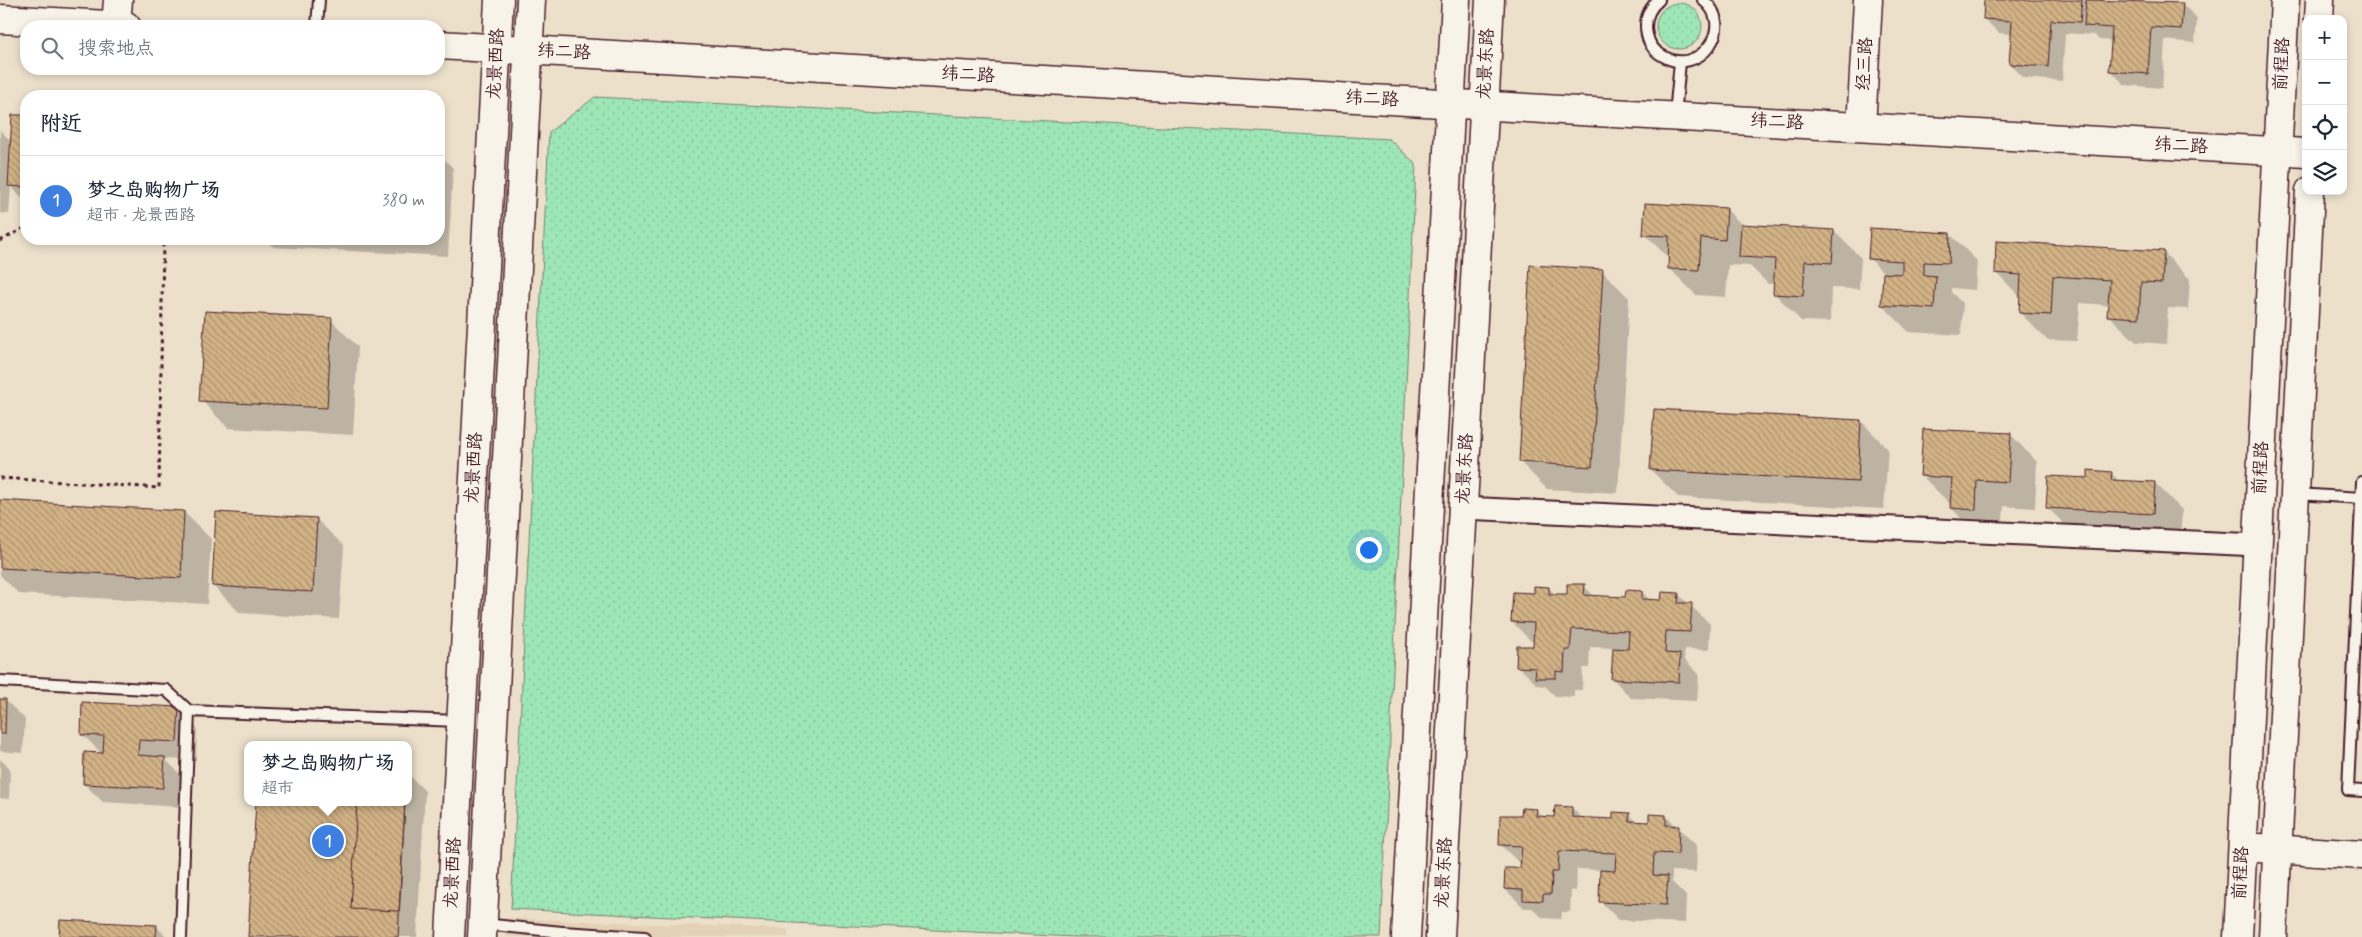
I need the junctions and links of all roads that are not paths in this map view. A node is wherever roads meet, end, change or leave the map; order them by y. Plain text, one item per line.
1 (118, 0) edge
2 (319, 0) edge
3 (499, 0) edge
4 (531, 0) edge
5 (1456, 0) edge
6 (1490, 0) edge
7 (1659, 0) edge
8 (1703, 0) edge
9 (1868, 0) edge
10 (2285, 0) edge
11 (2320, 0) edge
12 (2319, 15) edge
13 (0, 19) edge
14 (20, 20) edge
15 (116, 20) edge
16 (317, 20) edge
17 (445, 44) edge
18 (496, 48) junction
19 (528, 50) junction
20 (1680, 62) junction
21 (1450, 103) junction
22 (1484, 105) junction
23 (1675, 116) junction
24 (1861, 127) junction
25 (2278, 151) junction
26 (2302, 153) edge
27 (2310, 195) edge
28 (2362, 482) edge
29 (2295, 494) junction
30 (2362, 498) edge
31 (1463, 508) junction
32 (2258, 545) junction
33 (0, 681) edge
34 (189, 711) junction
35 (461, 722) junction
36 (2362, 791) edge
37 (2242, 847) junction
38 (2277, 849) junction
39 (2362, 855) edge
40 (482, 930) edge
41 (560, 935) edge
42 (181, 937) edge
43 (450, 937) edge
44 (645, 937) edge
45 (1406, 937) edge
46 (1440, 937) edge
47 (2238, 937) edge
48 (2273, 937) edge

1 - 15 main road
2 - 16 lane
3 - 18 main road, 龙景西路
4 - 19 main road, 龙景西路
5 - 21 main road, 龙景东路
6 - 22 main road, 龙景东路
7 - 20 lane
8 - 20 lane
9 - 24 main road, 经三路
10 - 25 main road, 前程路
11 - 12 main road
13 - 14 main road
17 - 18 main road, 纬二路
18 - 19 main road, 纬二路
18 - 35 main road, 龙景西路
19 - 21 main road, 纬二路
19 - 40 main road, 龙景西路
20 - 23 lane
21 - 22 main road, 纬二路
21 - 45 main road, 龙景东路
22 - 23 main road, 纬二路
22 - 31 main road, 龙景东路
23 - 24 main road, 纬二路
24 - 25 main road, 纬二路
25 - 26 main road, 纬二路
25 - 32 main road, 前程路
27 - 29 main road, 前程路
28 - 30 lane
29 - 30 lane
29 - 38 main road, 前程路
30 - 36 lane
31 - 32 street
31 - 46 main road, 龙景东路
32 - 37 main road, 前程路
33 - 34 lane
34 - 35 lane
34 - 42 lane
35 - 43 main road, 龙景西路
37 - 38 main road
37 - 47 main road, 前程路
38 - 39 main road
38 - 48 main road, 前程路
40 - 41 lane
41 - 44 lane

